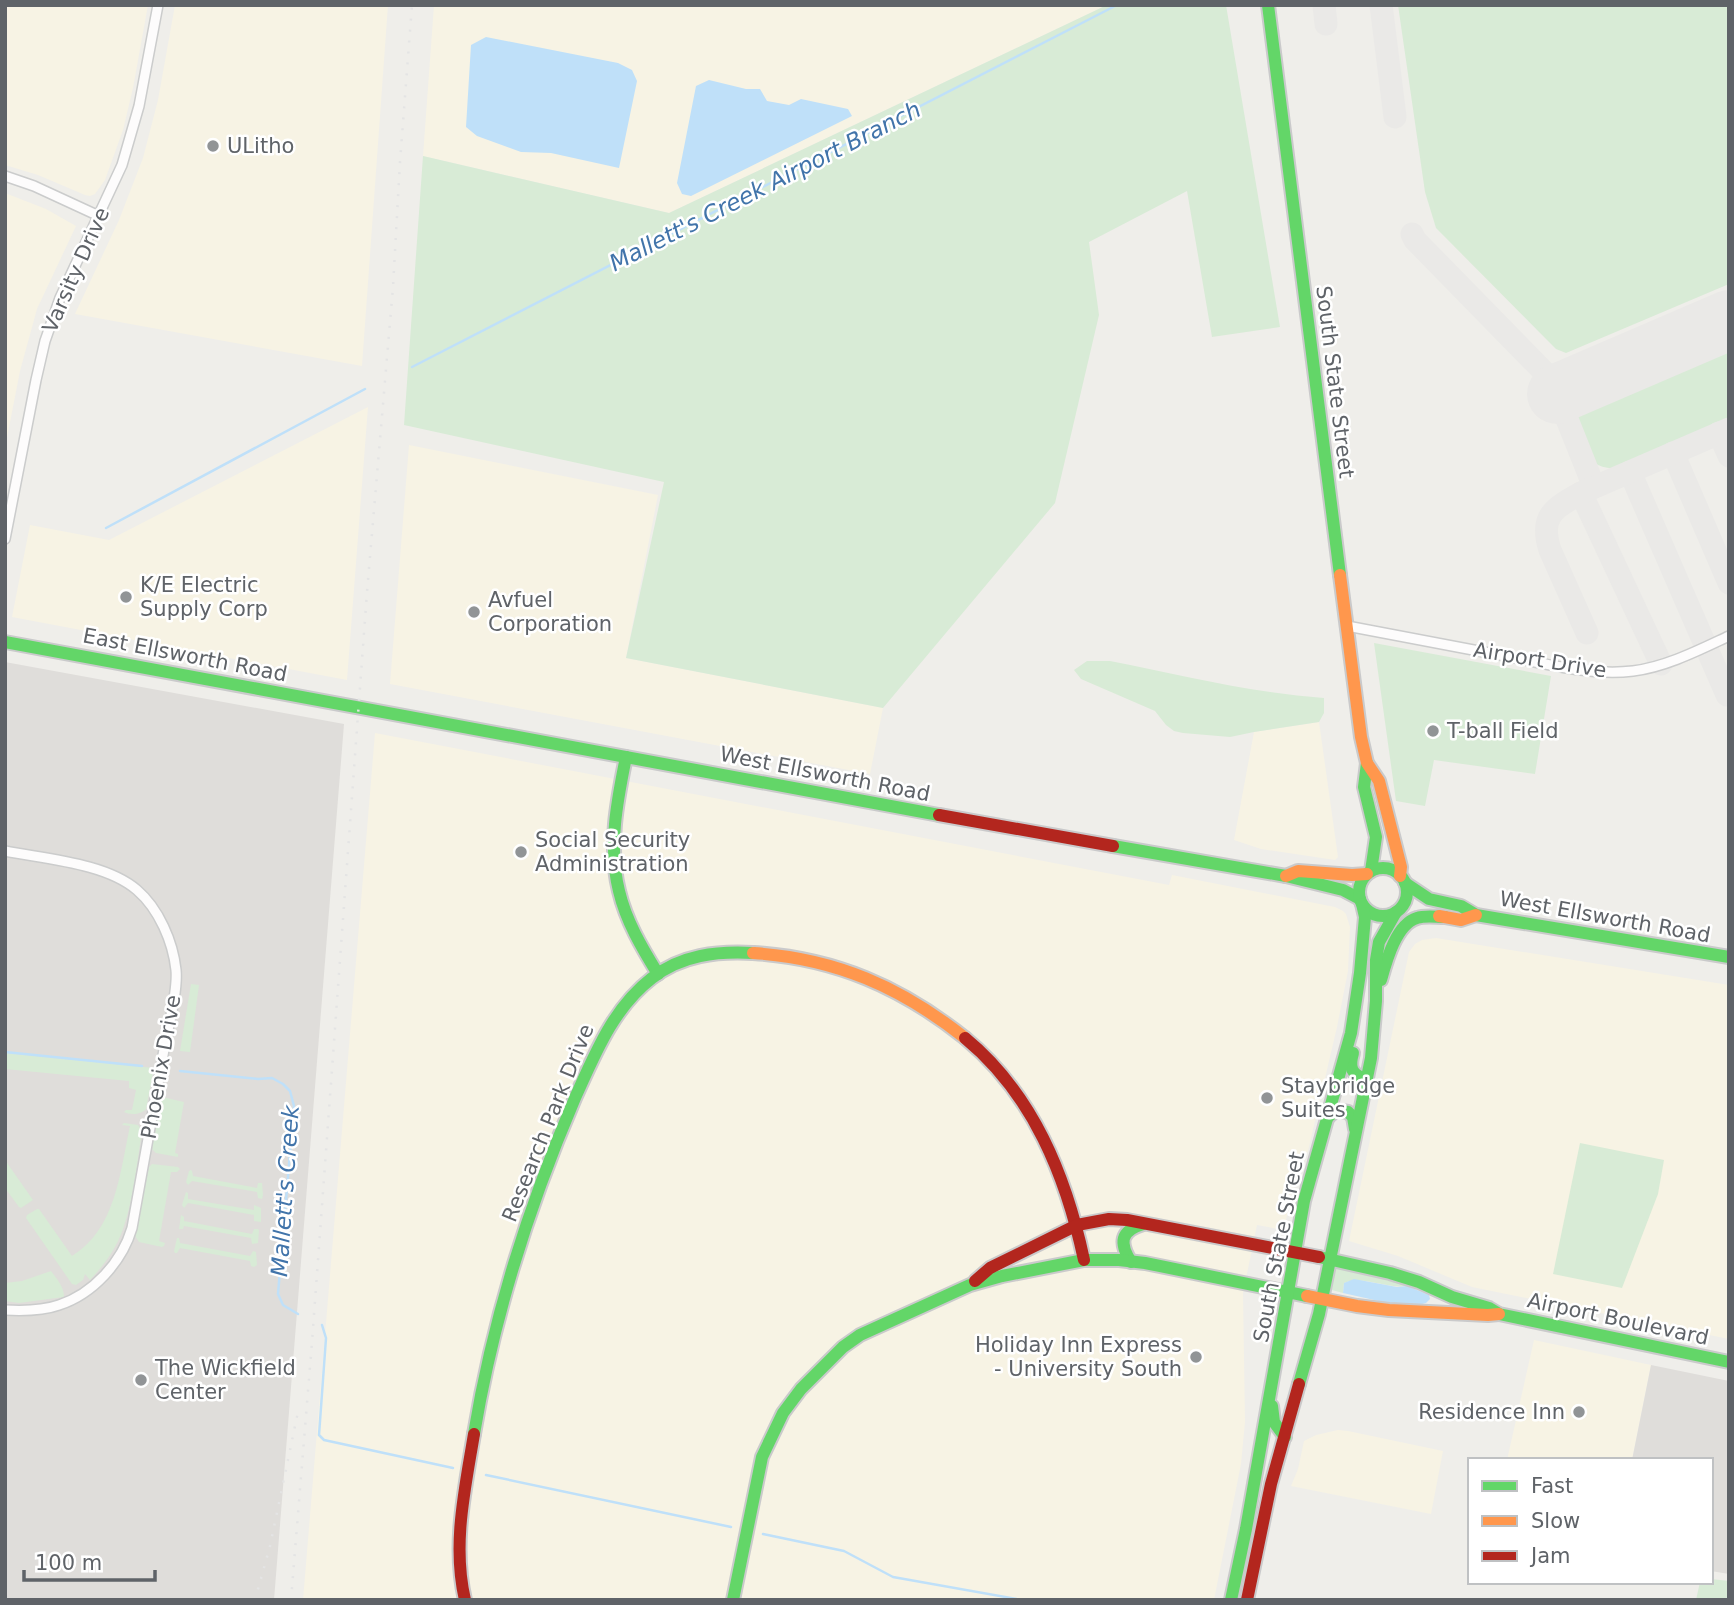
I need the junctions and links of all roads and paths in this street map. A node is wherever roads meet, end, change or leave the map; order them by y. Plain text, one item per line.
1 (158, 5) edge
2 (1268, 5) edge
3 (5, 176) edge
4 (99, 216) junction
5 (5, 539) edge
6 (1347, 626) junction
7 (1729, 636) edge
8 (5, 642) edge
9 (358, 708) joint
10 (626, 757) junction
11 (1367, 763) junction
12 (5, 851) edge
13 (1369, 873) junction
14 (1286, 876) junction
15 (1403, 879) junction
16 (1361, 902) junction
17 (1398, 910) junction
18 (1476, 915) junction
19 (1445, 918) junction
20 (1729, 957) edge
21 (659, 974) junction
22 (1359, 981) junction
23 (1376, 1008) junction
24 (1354, 1016) junction
25 (1373, 1034) junction
26 (1366, 1079) junction
27 (1327, 1118) junction
28 (1355, 1133) junction
29 (1147, 1223) junction
30 (1077, 1225) junction
31 (1295, 1252) junction
32 (1330, 1259) junction
33 (1084, 1260) junction
34 (1131, 1262) junction
35 (970, 1285) junction
36 (1432, 1288) junction
37 (1287, 1292) junction
38 (1322, 1298) junction
39 (5, 1310) edge
40 (1389, 1310) junction
41 (1499, 1314) junction
42 (1280, 1336) junction
43 (1729, 1362) edge
44 (1285, 1437) junction
45 (1233, 1599) edge
46 (465, 1600) edge
47 (733, 1600) edge
48 (1247, 1600) edge

1 - 4 street, Varsity Drive
2 - 6 main road, South State Street
3 - 4 street
4 - 5 street, Varsity Drive
6 - 7 street, Airport Drive
6 - 11 main road, South State Street
8 - 9 main road, East Ellsworth Road
9 - 10 main road, West Ellsworth Road
10 - 14 main road, West Ellsworth Road
10 - 21 main road
11 - 13 main road, South State Street
11 - 15 main road, South State Street
12 - 39 street, Phoenix Drive
13 - 14 main road, West Ellsworth Road
13 - 15 main road
13 - 16 main road
14 - 16 main road, West Ellsworth Road
15 - 17 main road
15 - 18 main road, West Ellsworth Road
16 - 17 main road
16 - 22 main road, South State Street
17 - 19 main road, West Ellsworth Road
17 - 23 main road
18 - 19 main road, West Ellsworth Road
18 - 20 main road, West Ellsworth Road
19 - 23 main road
21 - 30 main road, Research Park Drive
21 - 46 main road, Research Park Drive
22 - 24 main road, South State Street
22 - 25 main road
23 - 25 main road
24 - 26 main road
24 - 27 main road, South State Street
25 - 26 main road
26 - 28 main road
27 - 28 main road
27 - 31 main road, South State Street
28 - 32 main road
29 - 30 main road
29 - 31 main road
29 - 34 main road
30 - 33 main road, Research Park Drive
30 - 35 main road
31 - 32 main road
31 - 37 main road, South State Street
32 - 36 main road, Airport Boulevard
32 - 38 main road
33 - 34 main road
33 - 35 main road
34 - 37 main road
35 - 47 main road
36 - 40 main road
36 - 41 main road, Airport Boulevard
37 - 38 main road, Airport Boulevard
37 - 42 main road, South State Street
38 - 40 main road, Airport Boulevard
38 - 44 main road
40 - 41 main road, Airport Boulevard
41 - 43 main road, Airport Boulevard
42 - 44 main road
42 - 45 main road, South State Street
44 - 48 main road

